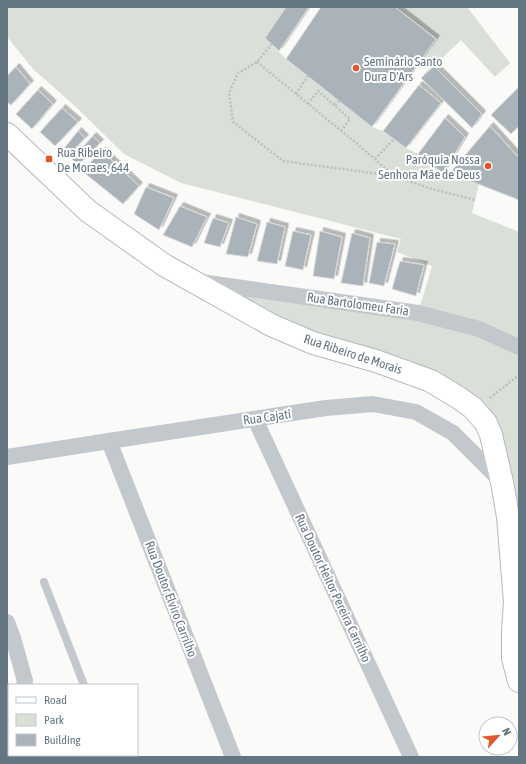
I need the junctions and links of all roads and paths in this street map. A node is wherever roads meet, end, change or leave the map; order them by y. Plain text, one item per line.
1 (272, 44) dead end
2 (257, 62) junction
3 (308, 76) dead end
4 (296, 94) junction
5 (339, 101) dead end
6 (308, 104) junction
7 (335, 105) junction
8 (341, 130) junction
9 (7, 134) edge
10 (394, 139) dead end
11 (375, 159) junction
12 (394, 176) junction
13 (475, 200) dead end
14 (192, 281) junction
15 (519, 347) edge
16 (519, 375) edge
17 (473, 408) junction
18 (255, 419) junction
19 (109, 441) junction
20 (7, 457) edge
21 (502, 482) junction
22 (44, 582) dead end
23 (517, 604) edge
24 (7, 622) edge
25 (519, 681) edge
26 (24, 684) edge
27 (84, 684) edge
28 (233, 757) edge
29 (411, 757) edge

1 - 2 path
2 - 4 path
2 - 12 path
3 - 4 path
4 - 6 path
5 - 7 path
6 - 7 path
6 - 8 path
7 - 8 path
8 - 11 path
9 - 14 street, Rua Ribeiro de Morais
10 - 11 path
11 - 12 path
12 - 13 path
14 - 15 street, Rua Bartolomeu Faria
14 - 17 street, Rua Ribeiro de Morais
16 - 17 path
17 - 21 street, Rua Ribeiro de Morais
18 - 19 street, Rua Cajatí
18 - 21 street, Rua Cajatí
18 - 29 street, Rua Doutor Heitor Pereira Carrilho
19 - 20 street, Rua Cajatí
19 - 28 street, Rua Doutor Elviro Carrilho
21 - 23 street, Rua Ribeiro de Morais
22 - 27 lane
23 - 25 street, Rua Ribeiro de Morais
24 - 26 street

